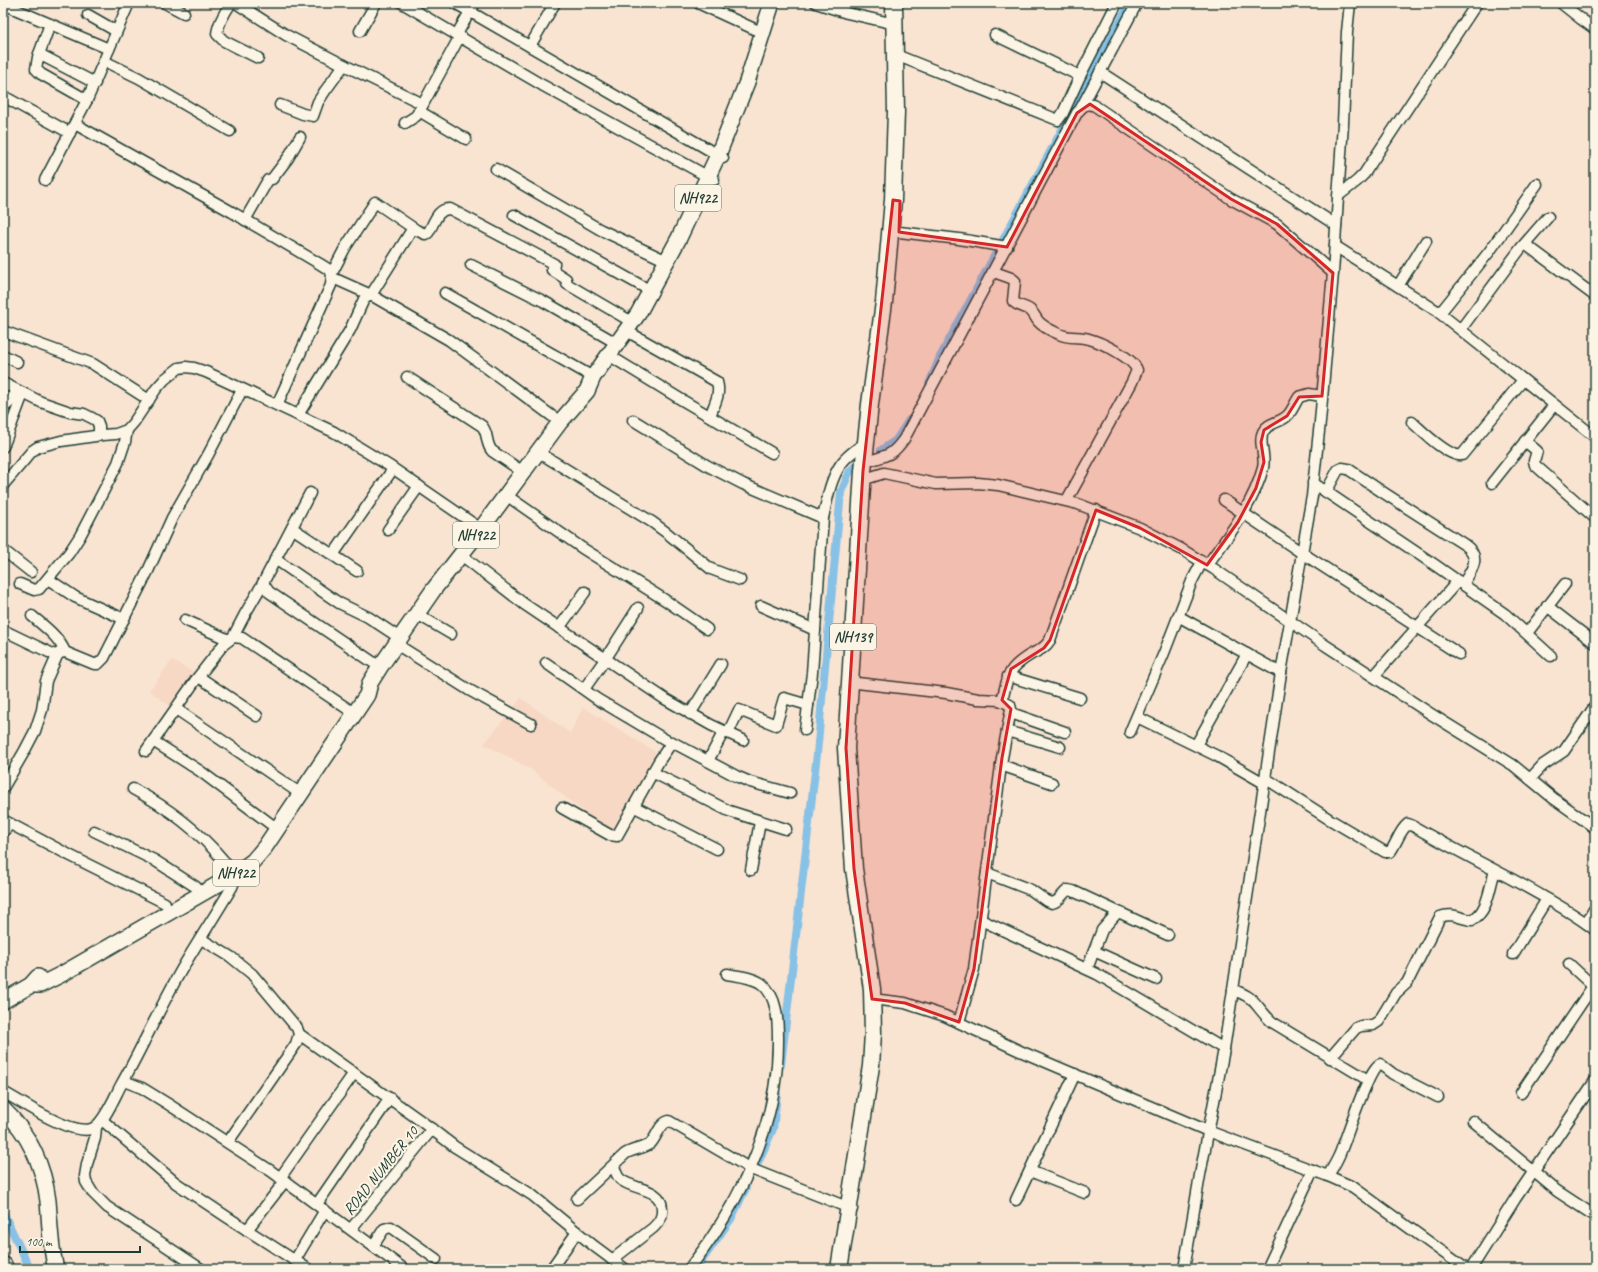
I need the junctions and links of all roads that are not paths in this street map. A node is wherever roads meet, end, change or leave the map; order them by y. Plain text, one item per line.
1 (128, 3) edge
2 (165, 3) edge
3 (231, 3) edge
4 (236, 3) edge
5 (376, 3) edge
6 (402, 3) edge
7 (455, 3) edge
8 (555, 3) edge
9 (698, 3) edge
10 (772, 3) edge
11 (779, 3) edge
12 (816, 3) edge
13 (894, 3) edge
14 (903, 3) edge
15 (1117, 3) edge
16 (1137, 3) edge
17 (1350, 3) edge
18 (1477, 3) edge
19 (1562, 3) edge
20 (3, 4) edge
21 (473, 7) edge
22 (184, 14) dead end
23 (88, 15) dead end
24 (50, 24) junction
25 (895, 24) junction
26 (1595, 29) edge
27 (116, 31) junction
28 (360, 31) dead end
29 (762, 33) junction
30 (458, 35) junction
31 (995, 35) dead end
32 (530, 46) junction
33 (109, 49) junction
34 (39, 54) junction
35 (900, 56) junction
36 (258, 58) dead end
37 (104, 61) junction
38 (344, 65) junction
39 (1100, 72) junction
40 (1080, 76) junction
41 (95, 83) junction
42 (3, 96) edge
43 (87, 100) junction
44 (280, 105) dead end
45 (421, 108) junction
46 (1081, 108) junction
47 (1058, 120) junction
48 (405, 123) dead end
49 (1071, 126) junction
50 (72, 129) junction
51 (230, 131) dead end
52 (300, 137) dead end
53 (466, 139) dead end
54 (721, 157) junction
55 (496, 169) dead end
56 (711, 178) junction
57 (45, 180) dead end
58 (1537, 184) dead end
59 (1338, 196) junction
60 (897, 200) junction
61 (514, 215) dead end
62 (1548, 217) dead end
63 (246, 220) junction
64 (1336, 225) junction
65 (414, 228) junction
66 (899, 232) junction
67 (1426, 241) dead end
68 (1524, 244) junction
69 (1335, 246) junction
70 (1004, 247) junction
71 (667, 261) junction
72 (471, 265) dead end
73 (994, 272) junction
74 (1333, 273) junction
75 (332, 275) junction
76 (1398, 286) junction
77 (651, 291) junction
78 (445, 293) dead end
79 (371, 295) junction
80 (1595, 296) edge
81 (1440, 313) junction
82 (632, 328) junction
83 (1461, 329) junction
84 (3, 332) edge
85 (618, 344) junction
86 (3, 355) edge
87 (615, 359) junction
88 (17, 362) dead end
89 (406, 377) dead end
90 (1523, 380) junction
91 (3, 383) edge
92 (590, 384) junction
93 (242, 390) junction
94 (20, 392) junction
95 (1322, 396) junction
96 (149, 400) junction
97 (1554, 404) junction
98 (277, 405) junction
99 (3, 408) edge
100 (298, 415) junction
101 (710, 416) junction
102 (632, 420) dead end
103 (560, 422) junction
104 (1412, 422) dead end
105 (127, 430) junction
106 (99, 435) junction
107 (1595, 437) edge
108 (1525, 441) junction
109 (865, 443) junction
110 (3, 447) edge
111 (538, 452) junction
112 (772, 453) dead end
113 (872, 460) junction
114 (393, 469) junction
115 (523, 472) junction
116 (867, 478) junction
117 (1313, 483) junction
118 (1492, 483) dead end
119 (3, 485) edge
120 (419, 486) junction
121 (1326, 492) junction
122 (310, 493) dead end
123 (506, 495) junction
124 (1068, 500) junction
125 (1224, 500) dead end
126 (1096, 510) junction
127 (1244, 512) junction
128 (823, 518) junction
129 (1595, 518) edge
130 (292, 528) junction
131 (481, 529) junction
132 (388, 530) dead end
133 (3, 550) edge
134 (1302, 553) junction
135 (460, 554) junction
136 (333, 555) junction
137 (275, 559) junction
138 (1204, 563) junction
139 (357, 571) dead end
140 (31, 572) dead end
141 (48, 579) junction
142 (740, 580) dead end
143 (1460, 582) junction
144 (263, 583) junction
145 (20, 584) dead end
146 (1565, 584) dead end
147 (585, 592) dead end
148 (761, 606) dead end
149 (1547, 606) junction
150 (638, 608) dead end
151 (417, 614) junction
152 (32, 616) dead end
153 (1178, 616) junction
154 (124, 619) junction
155 (185, 620) dead end
156 (1290, 622) junction
157 (1417, 627) junction
158 (559, 628) junction
159 (707, 629) dead end
160 (3, 630) edge
161 (815, 630) junction
162 (1527, 633) junction
163 (451, 634) dead end
164 (231, 638) junction
165 (398, 641) junction
166 (1595, 643) edge
167 (61, 654) junction
168 (1247, 654) junction
169 (1459, 654) dead end
170 (1552, 656) dead end
171 (606, 658) junction
172 (546, 663) dead end
173 (721, 664) dead end
174 (380, 667) junction
175 (1281, 673) junction
176 (1008, 676) junction
177 (1374, 676) junction
178 (199, 677) junction
179 (370, 683) junction
180 (857, 683) junction
181 (584, 689) junction
182 (1080, 698) dead end
183 (1002, 701) junction
184 (808, 705) junction
185 (1595, 706) edge
186 (176, 708) junction
187 (348, 709) junction
188 (1011, 713) junction
189 (690, 714) junction
190 (257, 716) dead end
191 (1137, 717) junction
192 (531, 724) dead end
193 (805, 730) dead end
194 (1007, 731) junction
195 (726, 732) junction
196 (1065, 732) dead end
197 (1130, 732) dead end
198 (743, 740) dead end
199 (153, 741) junction
200 (671, 743) junction
201 (1196, 745) junction
202 (1060, 747) dead end
203 (146, 751) dead end
204 (708, 761) junction
205 (1001, 765) junction
206 (652, 772) junction
207 (1530, 779) junction
208 (1264, 781) junction
209 (1052, 783) dead end
210 (3, 788) edge
211 (133, 789) dead end
212 (295, 790) junction
213 (790, 794) dead end
214 (634, 806) junction
215 (562, 808) dead end
216 (760, 822) junction
217 (5, 825) edge
218 (272, 825) junction
219 (1595, 828) edge
220 (786, 829) dead end
221 (94, 831) dead end
222 (717, 849) dead end
223 (751, 870) dead end
224 (1495, 871) junction
225 (232, 872) junction
226 (988, 873) junction
227 (196, 887) junction
228 (1546, 899) junction
229 (166, 903) junction
230 (1595, 908) edge
231 (1118, 912) junction
232 (981, 920) junction
233 (1586, 923) junction
234 (1595, 930) edge
235 (1168, 935) dead end
236 (201, 939) junction
237 (1094, 951) junction
238 (1513, 954) dead end
239 (1569, 964) dead end
240 (1087, 969) junction
241 (727, 974) dead end
242 (1156, 979) dead end
243 (31, 985) junction
244 (1594, 987) edge
245 (1233, 990) junction
246 (877, 999) junction
247 (3, 1001) edge
248 (958, 1022) junction
249 (299, 1034) junction
250 (1224, 1049) junction
251 (1330, 1058) junction
252 (354, 1073) junction
253 (1075, 1074) junction
254 (1368, 1080) junction
255 (124, 1081) junction
256 (1595, 1081) edge
257 (3, 1092) edge
258 (1521, 1094) dead end
259 (1438, 1097) dead end
260 (390, 1098) junction
261 (3, 1109) edge
262 (1473, 1121) dead end
263 (99, 1123) junction
264 (432, 1129) junction
265 (1208, 1131) junction
266 (228, 1142) junction
267 (614, 1165) junction
268 (750, 1169) junction
269 (1314, 1170) junction
270 (1030, 1171) junction
271 (1534, 1173) junction
272 (1328, 1176) junction
273 (283, 1180) junction
274 (1085, 1193) dead end
275 (577, 1199) dead end
276 (1016, 1200) dead end
277 (321, 1207) junction
278 (852, 1209) junction
279 (1595, 1216) edge
280 (351, 1229) junction
281 (247, 1230) junction
282 (577, 1232) junction
283 (373, 1246) junction
284 (436, 1259) dead end
285 (294, 1260) junction
286 (612, 1260) junction
287 (56, 1269) edge
288 (201, 1269) edge
289 (308, 1269) edge
290 (404, 1269) edge
291 (552, 1269) edge
292 (625, 1269) edge
293 (689, 1269) edge
294 (839, 1269) edge
295 (846, 1269) edge
296 (1184, 1269) edge
297 (1267, 1269) edge
298 (1466, 1269) edge
299 (1471, 1269) edge

1 - 27 street
2 - 22 street
3 - 36 street
4 - 38 street
5 - 28 street
6 - 30 street
7 - 21 street
8 - 32 street
9 - 29 street
10 - 29 main road
11 - 54 main road
12 - 25 street
13 - 25 highway, NH139
14 - 35 highway, NH139
15 - 40 street
16 - 39 street
17 - 59 street
18 - 59 street
19 - 26 street
20 - 24 street
21 - 30 street
21 - 32 street
23 - 27 street
24 - 33 street
24 - 34 street
25 - 35 highway, NH139
27 - 33 street
29 - 54 main road
30 - 45 street
30 - 56 street
31 - 40 street
32 - 54 street
33 - 37 street
34 - 41 street
34 - 43 street
35 - 47 street
35 - 60 highway, NH139
37 - 41 street
37 - 51 street
38 - 44 street
38 - 45 street
39 - 46 street
39 - 64 street
40 - 47 street
41 - 43 street
42 - 50 street
43 - 50 street
45 - 48 street
45 - 53 street
46 - 49 street
46 - 74 street
47 - 49 street
49 - 70 street
50 - 57 street
50 - 63 street
52 - 63 street
54 - 56 main road
55 - 71 street
56 - 71 main road, NH922
56 - 82 main road
58 - 81 street
59 - 64 street
60 - 66 highway, NH139
60 - 109 highway, NH139
61 - 77 street
62 - 68 street
63 - 75 street
64 - 69 street
65 - 75 street
65 - 79 street
65 - 82 street
66 - 70 street
66 - 113 highway, NH139
67 - 76 street
68 - 80 street
68 - 83 street
69 - 74 street
69 - 76 street
70 - 73 street
71 - 77 main road, NH922
72 - 85 street
73 - 113 street
73 - 124 street
74 - 95 street
75 - 79 street
75 - 98 street
76 - 81 street
77 - 82 main road, NH922
78 - 92 street
79 - 100 street
79 - 103 street
81 - 83 street
82 - 85 main road, NH922
82 - 87 main road
82 - 101 street
83 - 90 street
84 - 96 street
85 - 92 main road, NH922
86 - 88 street
87 - 92 main road
87 - 101 street
89 - 115 street
90 - 97 street
90 - 104 street
91 - 94 street
92 - 103 main road, NH922
93 - 96 street
93 - 98 street
93 - 154 street
94 - 99 street
94 - 106 street
94 - 110 street
95 - 117 street
95 - 127 street
96 - 105 street
97 - 107 street
97 - 108 street
98 - 100 street
100 - 114 street
101 - 112 street
102 - 128 street
103 - 111 main road, NH922
105 - 106 street
105 - 141 street
106 - 119 street
108 - 118 street
108 - 129 street
109 - 116 highway, NH139
109 - 128 street
111 - 115 main road, NH922
111 - 142 street
113 - 116 highway, NH139
114 - 120 street
114 - 136 street
115 - 123 main road, NH922
116 - 124 street
116 - 180 highway, NH139
116 - 246 highway, NH139
117 - 121 street
117 - 134 street
120 - 131 street
120 - 132 street
121 - 143 street
121 - 143 street
122 - 130 street
123 - 131 main road, NH922
123 - 159 street
124 - 126 street
125 - 127 street
126 - 138 street
126 - 176 street
127 - 134 street
127 - 138 street
128 - 161 street
130 - 136 street
130 - 137 street
131 - 135 main road, NH922
133 - 140 street
134 - 156 street
134 - 157 street
135 - 151 main road, NH922
135 - 158 street
136 - 139 street
137 - 144 street
137 - 165 street
138 - 153 street
138 - 156 street
141 - 145 street
141 - 154 street
143 - 157 street
143 - 162 street
144 - 164 street
144 - 174 street
146 - 149 street
147 - 158 street
148 - 161 street
149 - 162 street
149 - 166 street
150 - 171 street
151 - 163 street
151 - 165 main road, NH922
152 - 167 street
153 - 168 street
153 - 191 street
154 - 167 street
155 - 164 street
156 - 175 street
156 - 177 street
157 - 169 street
157 - 177 street
158 - 171 street
160 - 167 street
161 - 184 street
162 - 170 street
164 - 178 street
164 - 187 street
165 - 174 main road, NH922
165 - 192 street
167 - 210 street
168 - 175 street
168 - 201 street
171 - 181 street
171 - 189 street
172 - 181 street
173 - 189 street
174 - 179 main road, NH922
175 - 208 street
176 - 182 street
176 - 183 street
177 - 207 street
178 - 186 street
178 - 190 street
179 - 187 main road
179 - 225 main road, NH922
180 - 183 street
180 - 246 highway, NH139
181 - 200 street
183 - 188 street
184 - 193 street
184 - 195 street
185 - 207 street
186 - 199 street
186 - 212 street
187 - 212 main road
188 - 194 street
188 - 196 street
189 - 195 street
191 - 197 street
191 - 201 street
194 - 202 street
194 - 205 street
195 - 198 street
195 - 204 street
199 - 203 street
199 - 218 street
200 - 204 street
200 - 206 street
201 - 208 street
204 - 213 street
205 - 209 street
205 - 226 street
206 - 214 street
206 - 216 street
207 - 219 street
208 - 224 street
208 - 245 street
211 - 225 street
212 - 218 main road
214 - 215 street
214 - 222 street
216 - 220 street
216 - 223 street
217 - 229 street
218 - 225 main road
221 - 227 street
224 - 228 street
224 - 251 street
225 - 227 main road
225 - 236 street
225 - 243 main road, NH922
226 - 231 street
226 - 232 street
227 - 229 main road
228 - 233 street
228 - 238 street
229 - 243 main road
230 - 233 street
231 - 235 street
231 - 237 street
232 - 240 street
232 - 248 street
233 - 234 street
236 - 249 street
236 - 255 street
237 - 240 street
237 - 242 street
239 - 244 street
240 - 250 street
241 - 268 street
243 - 247 main road
244 - 258 street
245 - 250 street
245 - 251 street
246 - 248 street
246 - 278 highway, NH139
248 - 253 street
249 - 252 street
249 - 266 street
250 - 265 street
251 - 254 street
252 - 260 street
252 - 273 street
253 - 265 street
253 - 270 street
254 - 259 street
254 - 272 street
255 - 263 street
255 - 266 street
256 - 271 street
257 - 263 street
260 - 264 street
260 - 277 street
261 - 287 main road
262 - 271 street
263 - 281 street
263 - 288 street
264 - 280 street, ROAD NUMBER 10
264 - 282 street
265 - 269 street
265 - 296 street
266 - 273 street
267 - 268 street
267 - 275 street
267 - 286 street
268 - 278 street
268 - 293 street
269 - 272 street
269 - 297 street
270 - 274 street
270 - 276 street
271 - 279 street
271 - 299 street
272 - 298 street
273 - 277 street
273 - 281 street
277 - 280 street
277 - 285 street
278 - 294 highway, NH139
278 - 295 highway, NH139
280 - 283 street
281 - 285 street
282 - 286 street
282 - 291 street
283 - 284 street
283 - 290 street
285 - 289 street
286 - 292 street

